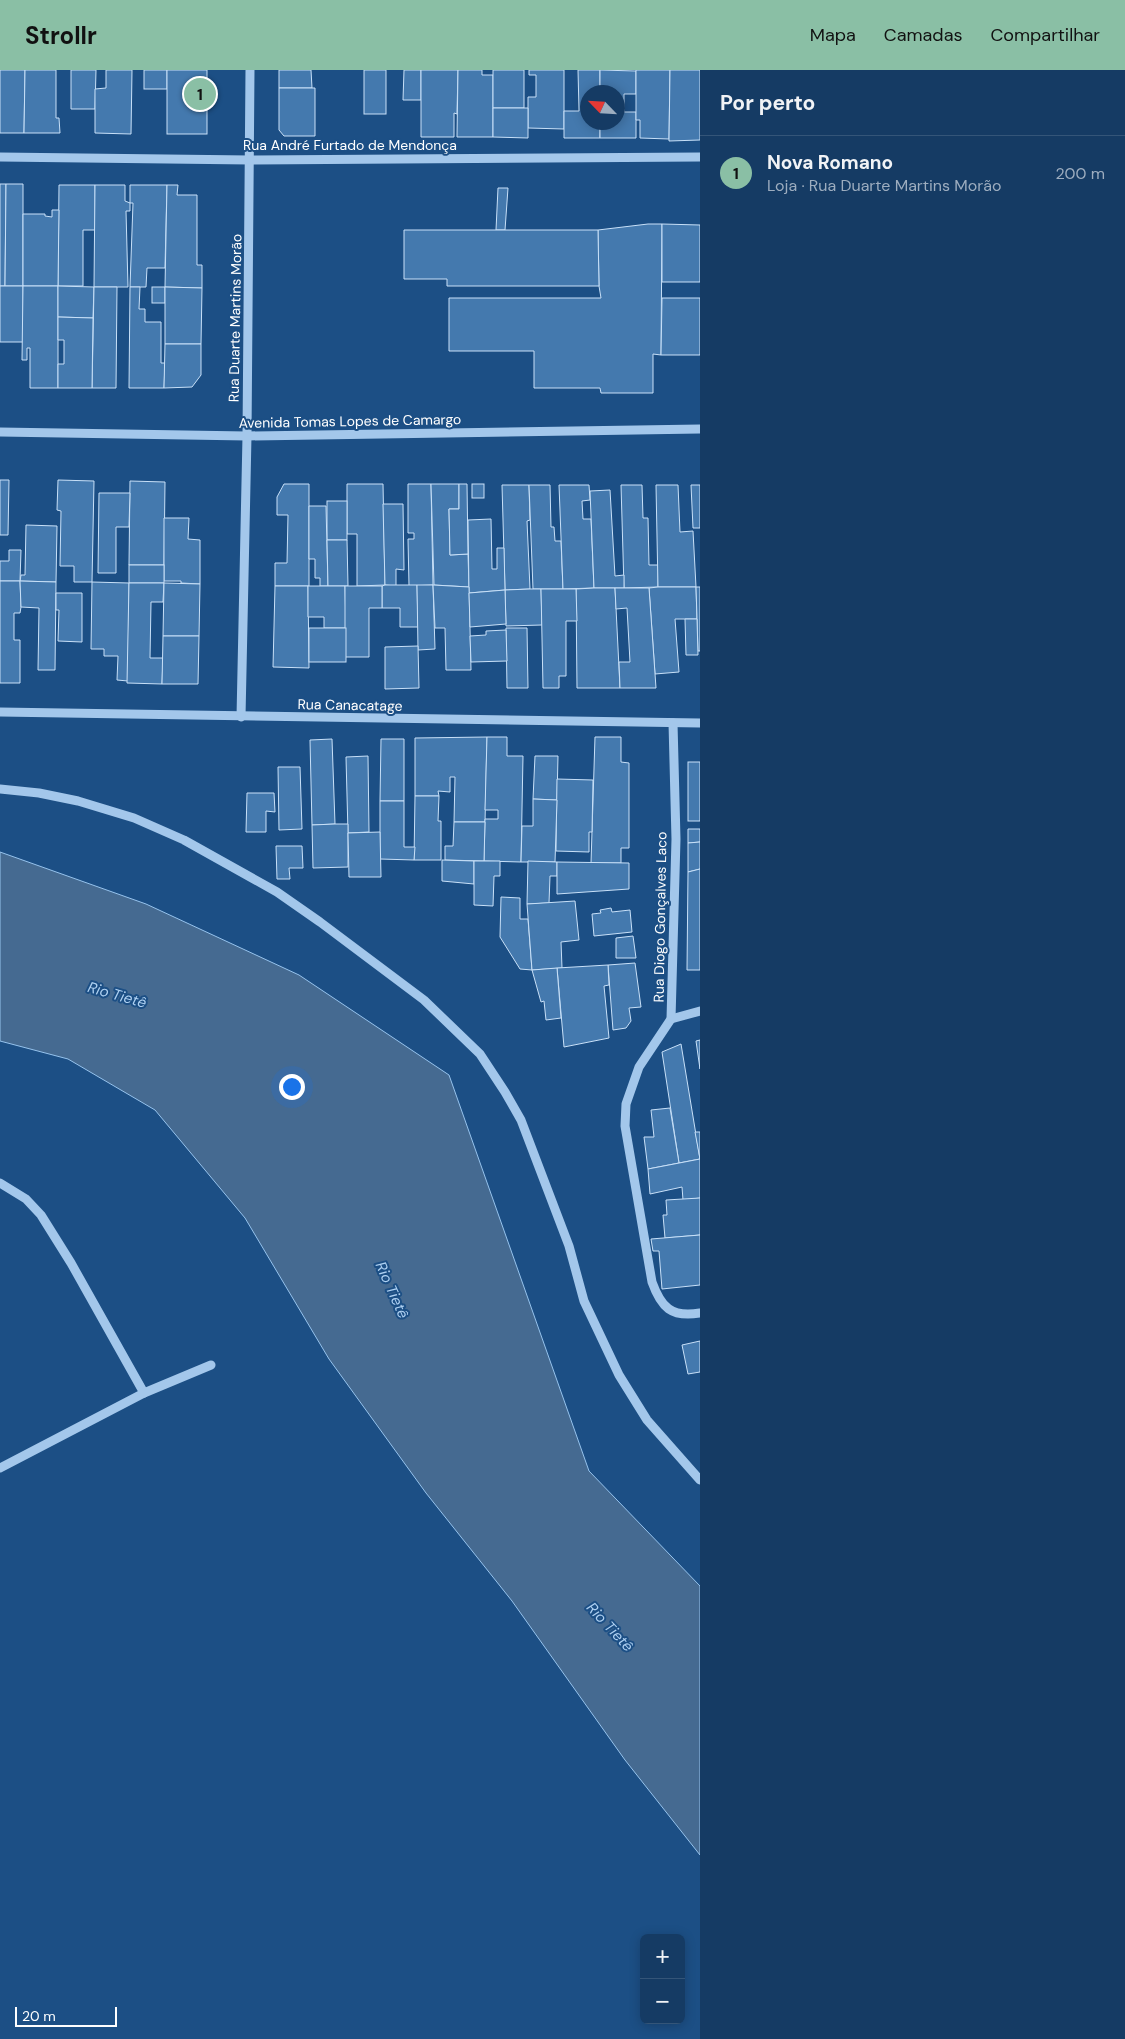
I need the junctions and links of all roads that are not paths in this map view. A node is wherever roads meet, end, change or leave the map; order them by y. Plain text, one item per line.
1 (250, 70) edge
2 (0, 157) edge
3 (700, 157) edge
4 (250, 160) junction
5 (700, 430) edge
6 (0, 432) edge
7 (247, 436) junction
8 (0, 712) edge
9 (241, 717) junction
10 (673, 723) junction
11 (700, 723) edge
12 (0, 789) edge
13 (700, 1012) edge
14 (671, 1019) junction
15 (0, 1183) edge
16 (700, 1313) edge
17 (211, 1365) dead end
18 (144, 1393) junction
19 (0, 1468) edge
20 (700, 1480) edge

1 - 4 street, Rua Duarte Martins Morão
2 - 4 street, Rua André Furtado de Mendonça
3 - 4 street, Rua André Furtado de Mendonça
4 - 7 street, Rua Duarte Martins Morão
5 - 7 street, Avenida Tomas Lopes de Camargo
6 - 7 street, Avenida Tomas Lopes de Camargo
7 - 9 street, Rua Duarte Martins Morão
8 - 9 street, Rua Canacatage
9 - 10 street, Rua Canacatage
10 - 11 street, Rua Canacatage
10 - 14 street, Rua Diogo Gonçalves Laco
12 - 20 street
13 - 14 street
14 - 16 street, Rua Diogo Gonçalves Laco
15 - 18 street
17 - 18 street
18 - 19 street

